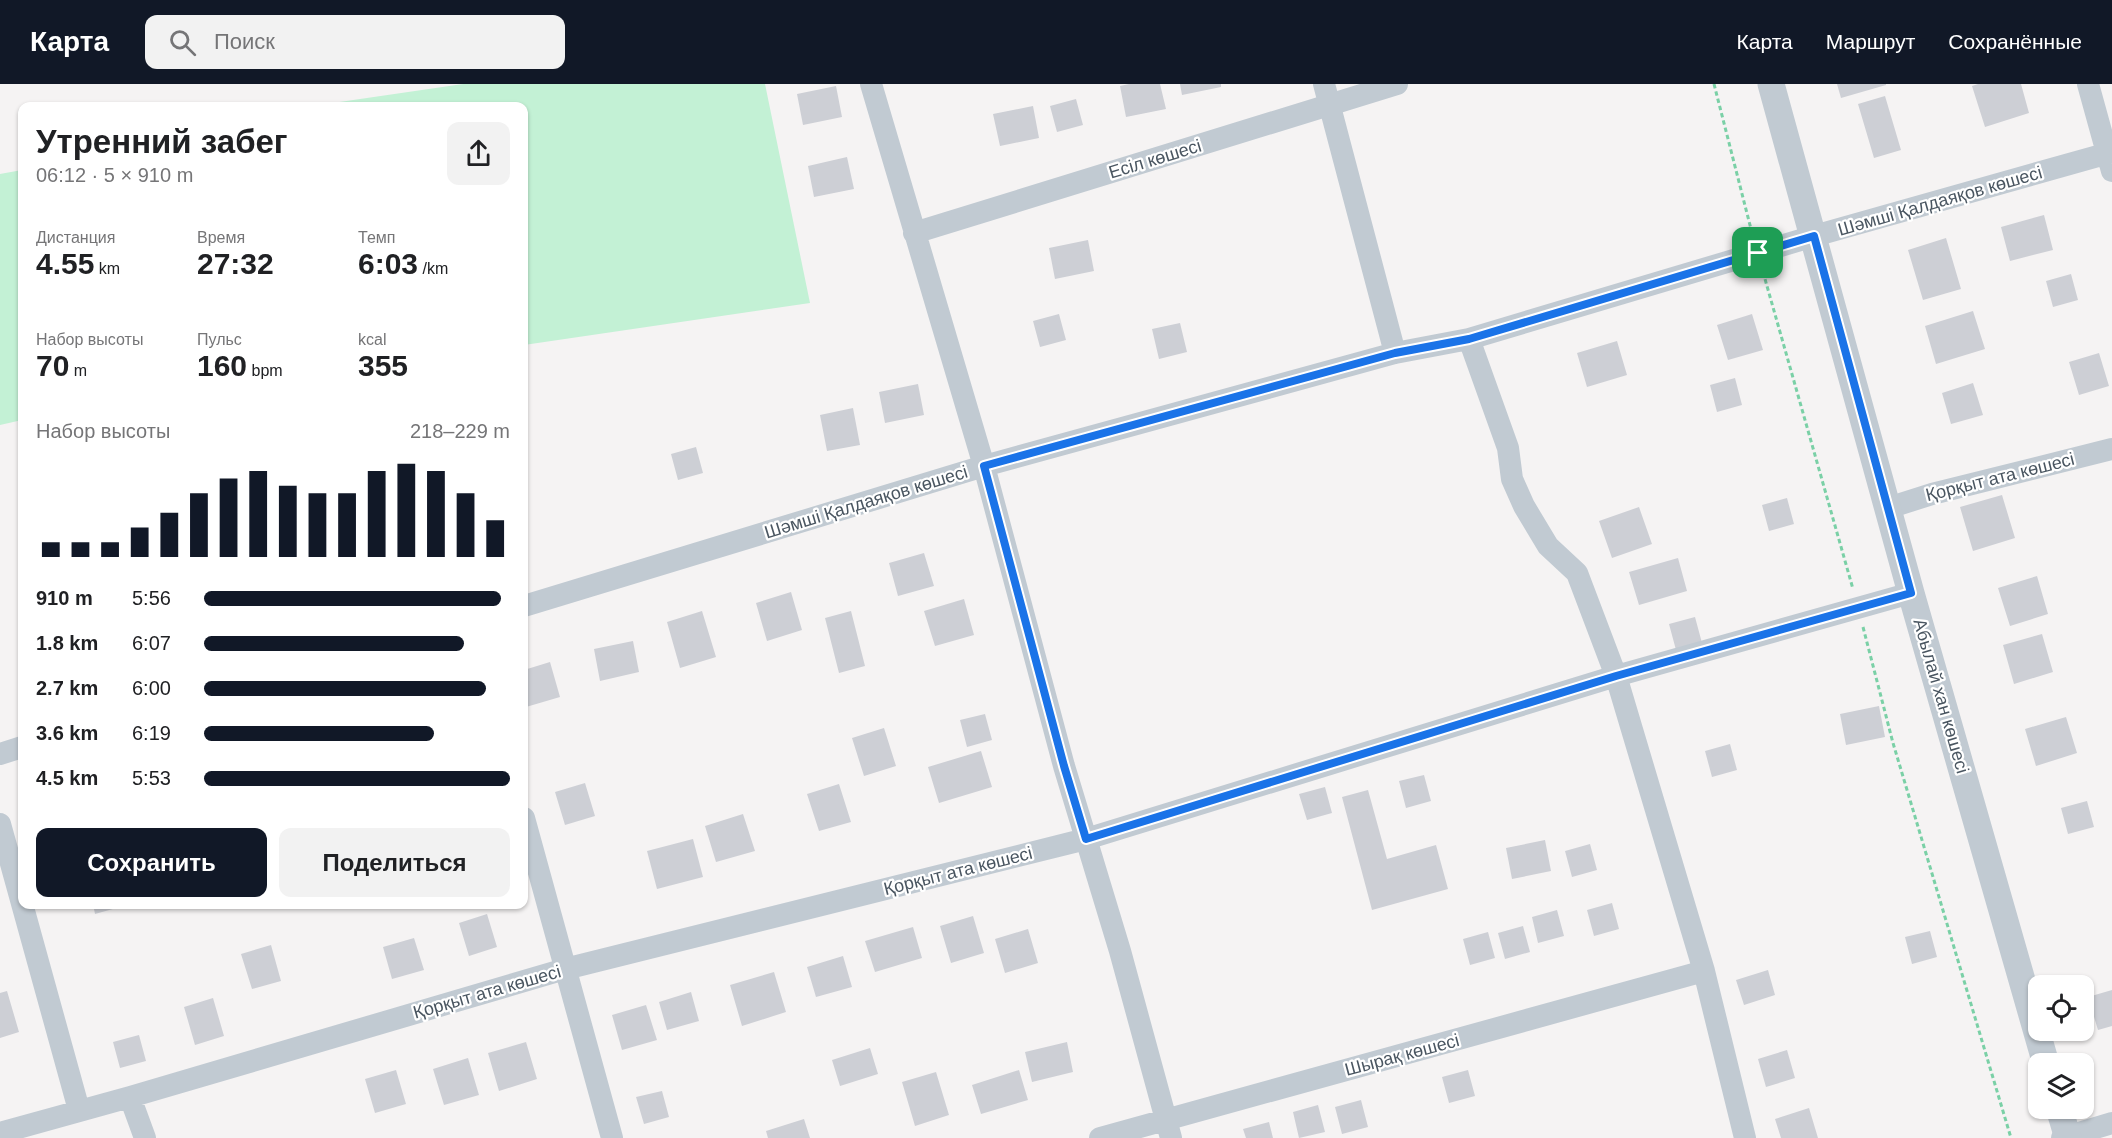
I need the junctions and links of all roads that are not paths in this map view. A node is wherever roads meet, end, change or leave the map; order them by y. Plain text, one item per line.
1 (871, 84) edge
2 (1397, 84) edge
3 (1771, 84) edge
4 (2088, 84) edge
5 (1327, 95) edge
6 (2111, 159) edge
7 (914, 232) junction
8 (1814, 236) junction
9 (1469, 339) junction
10 (1395, 353) junction
11 (2112, 449) edge
12 (984, 466) junction
13 (1888, 508) junction
14 (1911, 593) junction
15 (528, 605) edge
16 (1616, 676) junction
17 (18, 748) edge
18 (0, 754) edge
19 (0, 824) edge
20 (528, 833) edge
21 (1086, 839) junction
22 (18, 889) edge
23 (23, 909) edge
24 (565, 969) junction
25 (1704, 971) junction
26 (2043, 1053) edge
27 (130, 1097) junction
28 (79, 1110) junction
29 (2062, 1119) edge
30 (2112, 1123) edge
31 (1168, 1129) edge
32 (0, 1133) edge
33 (145, 1138) edge
34 (612, 1138) edge
35 (1100, 1138) edge
36 (1745, 1138) edge
37 (2066, 1138) edge

1 - 7 street
2 - 5 street, Есіл көшесі
3 - 8 street, Абылай хан көшесі
4 - 6 street
5 - 7 street, Есіл көшесі
5 - 10 street
6 - 8 street, Шәмші Қалдаяқов көшесі
7 - 12 street
8 - 9 street, Шәмші Қалдаяқов көшесі
8 - 13 street, Абылай хан көшесі
9 - 10 street, Шәмші Қалдаяқов көшесі
9 - 16 street
10 - 12 street, Шәмші Қалдаяқов көшесі
11 - 13 street, Қорқыт ата көшесі
12 - 15 street, Шәмші Қалдаяқов көшесі
12 - 21 street
13 - 14 street, Абылай хан көшесі
14 - 16 street, Қорқыт ата көшесі
14 - 26 street, Абылай хан көшесі
16 - 21 street, Қорқыт ата көшесі
16 - 25 street
17 - 18 street
19 - 22 street
20 - 24 street
21 - 24 street, Қорқыт ата көшесі
21 - 31 street
23 - 28 street
24 - 27 street, Қорқыт ата көшесі
24 - 34 street
25 - 31 street, Шырақ көшесі
25 - 36 street
27 - 28 street, Қорқыт ата көшесі
27 - 33 street
28 - 32 street, Қорқыт ата көшесі
29 - 37 street
30 - 37 street
31 - 35 street, Шырақ көшесі

